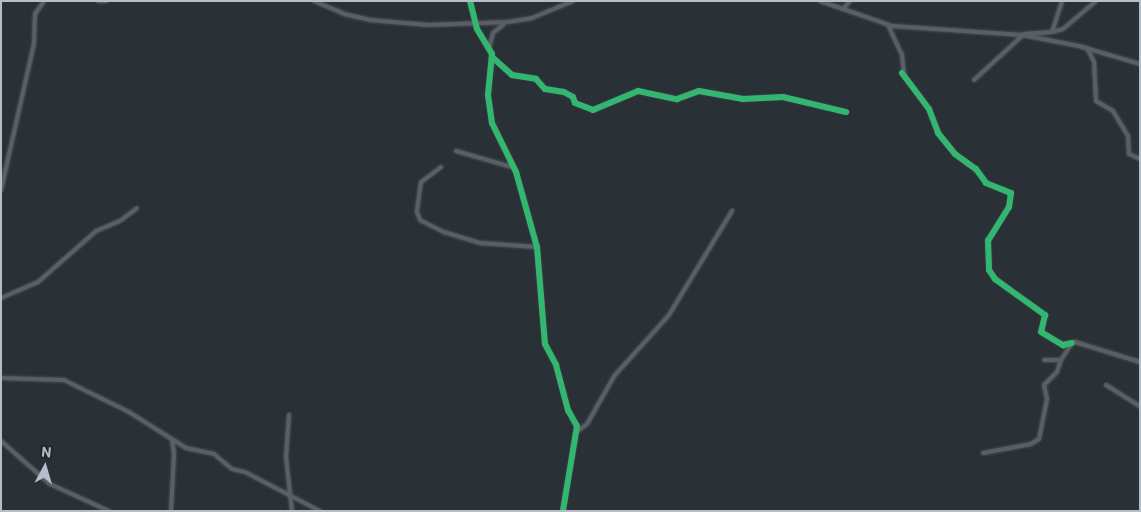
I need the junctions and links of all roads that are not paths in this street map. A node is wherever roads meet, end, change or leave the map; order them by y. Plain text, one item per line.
1 (44, 1) edge
2 (98, 1) edge
3 (106, 1) edge
4 (314, 1) edge
5 (470, 1) edge
6 (573, 1) edge
7 (820, 1) edge
8 (850, 1) edge
9 (1062, 1) edge
10 (1096, 1) edge
11 (842, 9) junction
12 (508, 22) junction
13 (476, 24) junction
14 (888, 25) junction
15 (1052, 32) junction
16 (1022, 35) junction
17 (489, 48) junction
18 (1087, 48) junction
19 (492, 57) junction
20 (1140, 64) edge
21 (974, 80) dead end
22 (846, 112) dead end
23 (456, 151) dead end
24 (1140, 159) edge
25 (441, 166) dead end
26 (515, 168) junction
27 (1, 190) edge
28 (137, 208) dead end
29 (732, 211) dead end
30 (537, 247) junction
31 (1, 298) edge
32 (1072, 342) junction
33 (1044, 360) dead end
34 (1061, 360) junction
35 (1140, 362) edge
36 (1, 378) edge
37 (1106, 384) dead end
38 (1140, 406) edge
39 (289, 415) dead end
40 (578, 431) junction
41 (172, 440) junction
42 (1, 441) edge
43 (983, 453) dead end
44 (288, 493) junction
45 (109, 511) edge
46 (172, 511) edge
47 (292, 511) edge
48 (320, 511) edge
49 (563, 511) edge

1 - 27 street
2 - 3 street
4 - 13 street
5 - 13 street
6 - 12 street
7 - 11 street
8 - 11 street
9 - 15 street
10 - 15 street
11 - 14 street
12 - 13 street
12 - 17 street
13 - 17 street
14 - 16 street
14 - 32 street
15 - 16 street
16 - 18 street
16 - 21 street
17 - 19 street
18 - 20 street
18 - 24 street
19 - 22 street
19 - 26 street
23 - 26 street
25 - 30 street
26 - 30 street
28 - 31 street
29 - 40 street
30 - 40 street
32 - 34 street
32 - 35 street
33 - 34 street
34 - 43 street
36 - 41 street
37 - 38 street
39 - 44 street
40 - 49 street
41 - 44 street
41 - 46 street
42 - 45 street
44 - 47 street
44 - 48 street

